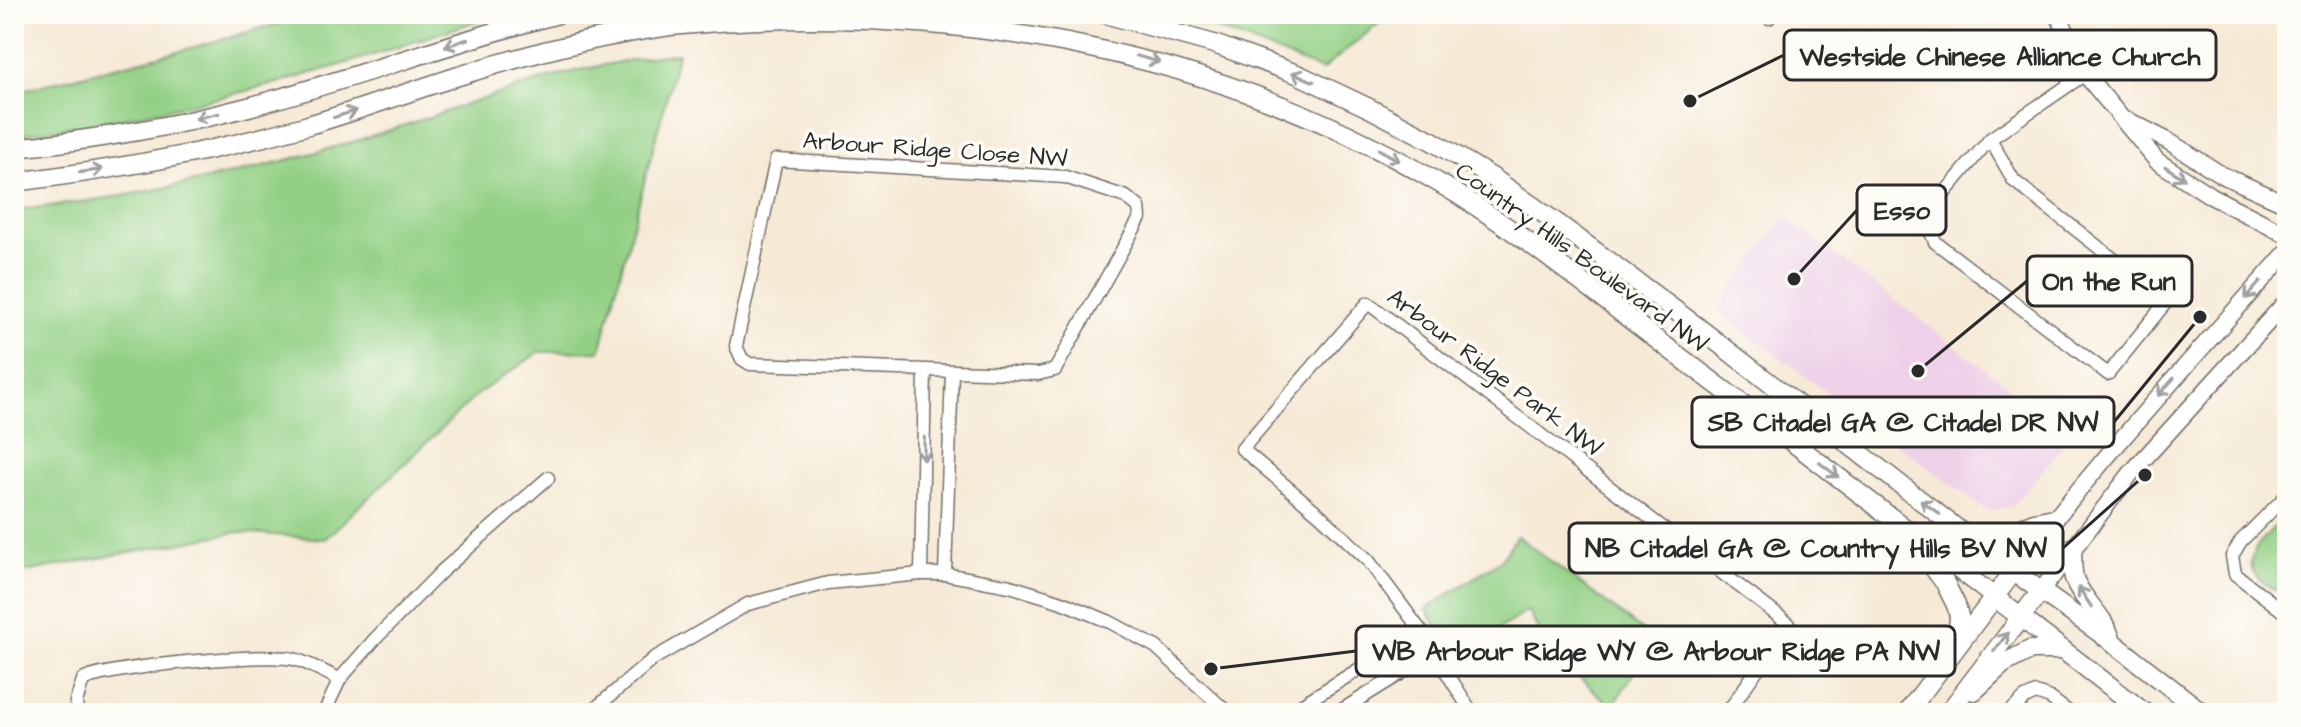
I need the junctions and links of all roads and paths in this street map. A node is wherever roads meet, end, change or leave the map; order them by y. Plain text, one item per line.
1 (558, 14) edge
2 (1105, 14) edge
3 (2058, 14) edge
4 (2085, 74) junction
5 (2121, 117) junction
6 (1990, 139) junction
7 (14, 148) edge
8 (14, 182) edge
9 (2287, 204) edge
10 (2287, 235) edge
11 (2287, 252) edge
12 (2287, 301) edge
13 (925, 371) junction
14 (952, 372) junction
15 (548, 478) dead end
16 (2287, 495) edge
17 (2054, 518) junction
18 (1970, 537) junction
19 (1919, 540) junction
20 (2072, 548) junction
21 (2014, 571) junction
22 (921, 574) junction
23 (945, 574) junction
24 (2041, 591) junction
25 (1995, 597) junction
26 (2286, 611) edge
27 (2021, 616) junction
28 (1421, 631) junction
29 (2111, 641) junction
30 (1957, 645) junction
31 (2063, 650) junction
32 (1434, 653) junction
33 (340, 679) junction
34 (1953, 706) edge
35 (77, 713) edge
36 (324, 713) edge
37 (590, 713) edge
38 (1228, 713) edge
39 (1288, 713) edge
40 (1337, 713) edge
41 (1472, 713) edge
42 (1727, 713) edge
43 (1907, 713) edge
44 (2009, 713) edge
45 (2070, 713) edge
46 (2145, 713) edge
47 (2203, 713) edge

1 -> 7 main road
18 -> 2 main road, Country Hills Boulevard NW
3 - 4 street
4 - 5 street
4 - 6 street
5 - 9 street
5 -> 10 street
6 - 6 street
8 -> 19 main road, Country Hills Boulevard NW
11 -> 17 street
12 - 20 street
13 - 14 street, Arbour Ridge Close NW
13 - 14 street, Arbour Ridge Close NW
13 -> 22 street
14 - 23 street
15 - 33 street
16 - 26 street
17 - 18 main road
17 - 21 street
18 - 21 main road, Country Hills Boulevard NW
19 - 25 main road, Country Hills Boulevard NW
19 - 30 main road
20 - 24 street
29 -> 20 main road
21 - 24 main road, Country Hills Boulevard NW
21 - 25 main road
22 - 23 street
22 - 37 street
23 - 38 street
24 - 27 main road
24 - 29 main road, Country Hills Boulevard NW
25 - 27 main road, Country Hills Boulevard NW
25 - 30 main road
27 - 31 main road, Country Hills Boulevard NW
34 -> 27 main road
28 - 32 street, Arbour Ridge Park NW
28 - 39 street
28 - 42 street, Arbour Ridge Park NW
29 - 47 main road, Country Hills Boulevard NW
30 - 43 main road
31 - 34 main road
31 - 46 main road, Country Hills Boulevard NW
32 - 40 street
32 - 41 street, Arbour Ridge Park NW
33 - 35 street
33 - 36 street
44 - 45 street

